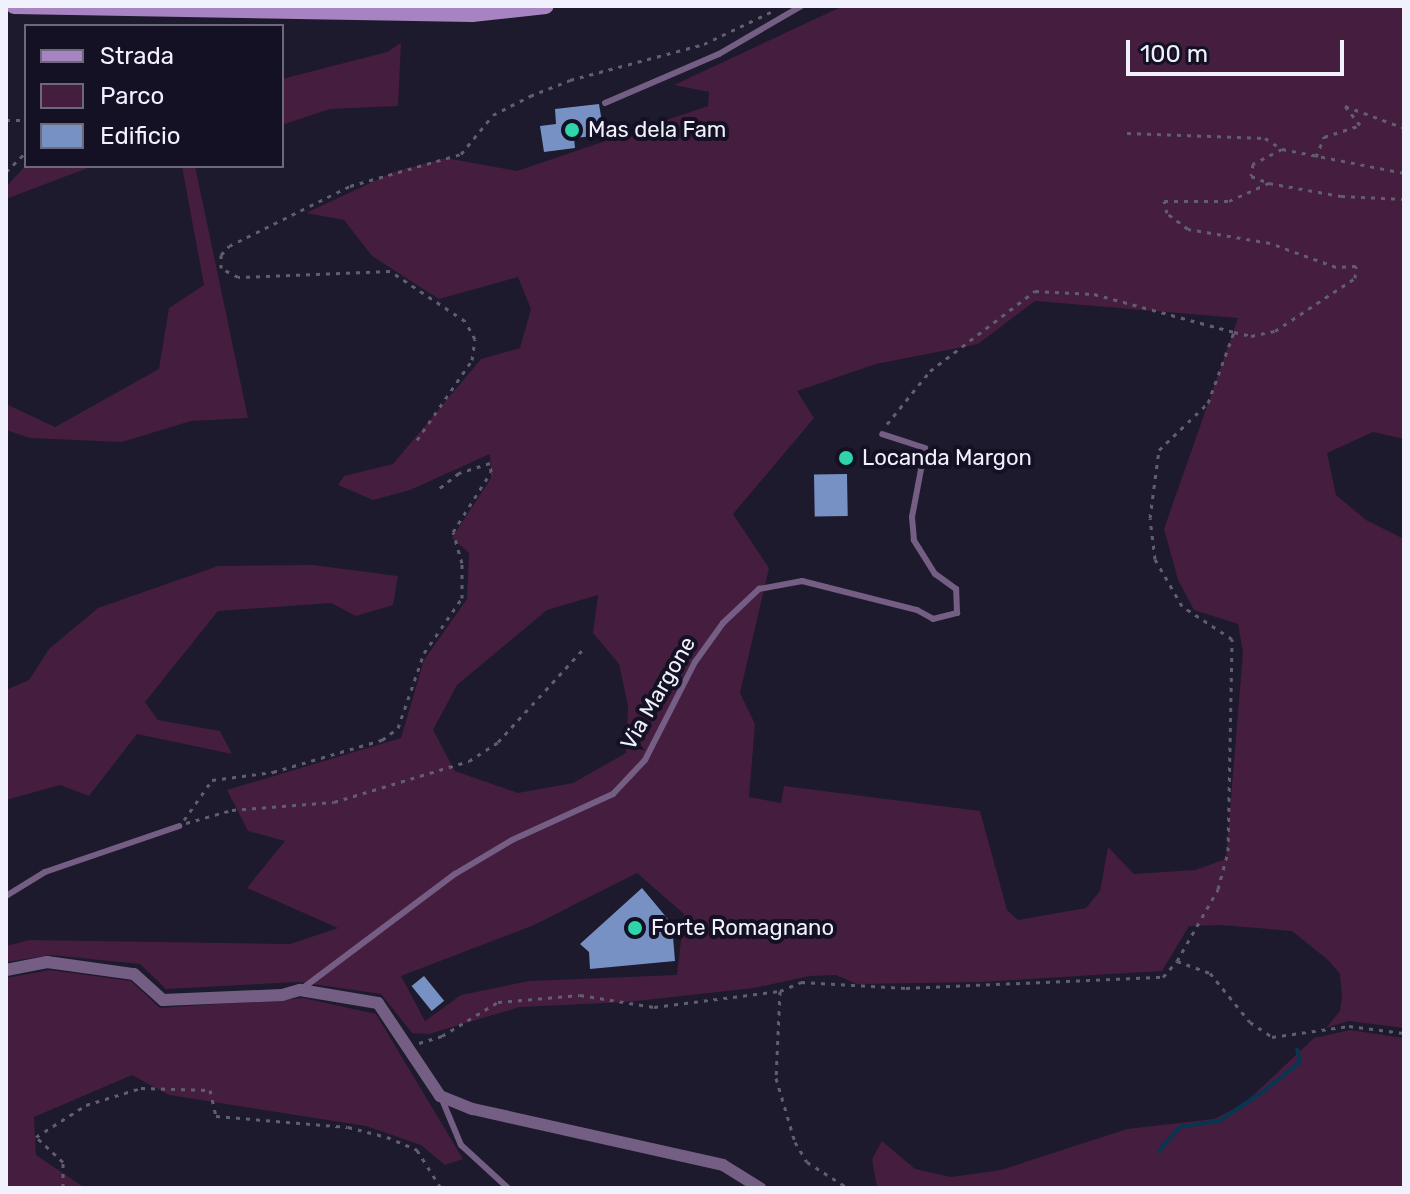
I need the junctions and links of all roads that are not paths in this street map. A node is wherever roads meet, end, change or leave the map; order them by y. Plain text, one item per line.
1 (14, 6) edge
2 (546, 6) edge
3 (801, 6) edge
4 (233, 9) edge
5 (605, 103) dead end
6 (882, 434) road end
7 (179, 826) road end
8 (6, 896) edge
9 (6, 970) edge
10 (300, 990) junction
11 (440, 1096) junction
12 (508, 1188) edge
13 (760, 1188) edge

1 - 4 main road
2 - 4 main road
3 - 5 lane
6 - 10 lane, Via Margone
7 - 8 lane
9 - 10 street, Via Margone
10 - 11 street, Via Margone
11 - 12 lane, Via Margone
11 - 13 street

